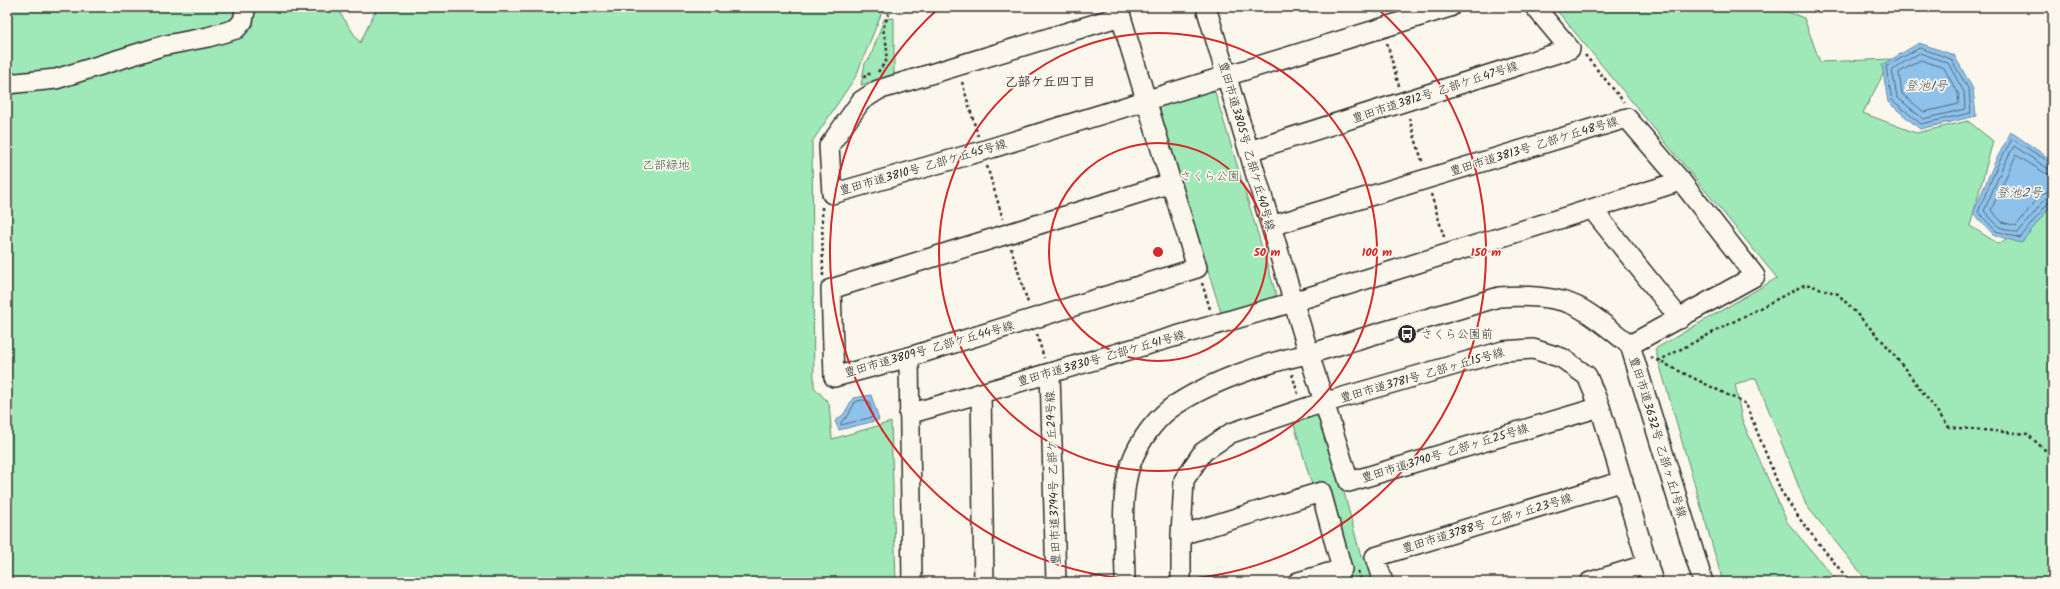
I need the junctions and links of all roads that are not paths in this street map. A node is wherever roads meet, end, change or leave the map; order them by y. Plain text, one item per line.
1 (244, 7) edge
2 (1206, 7) edge
3 (1450, 7) edge
4 (1535, 7) edge
5 (1120, 11) edge
6 (1226, 76) junction
7 (7, 84) edge
8 (1147, 100) junction
9 (1249, 151) junction
10 (1681, 181) junction
11 (1171, 183) junction
12 (1592, 208) junction
13 (1271, 226) junction
14 (1293, 301) junction
15 (1680, 319) junction
16 (1637, 349) junction
17 (909, 357) junction
18 (1297, 360) junction
19 (1048, 367) junction
20 (981, 393) junction
21 (1324, 403) junction
22 (1600, 406) junction
23 (910, 414) junction
24 (1623, 481) junction
25 (1181, 535) junction
26 (1651, 573) edge
27 (912, 582) edge
28 (984, 582) edge
29 (1056, 582) edge
30 (1125, 582) edge
31 (1181, 582) edge
32 (1298, 582) edge
33 (1383, 582) edge
34 (1590, 582) edge
35 (1704, 582) edge

1 - 7 street
2 - 6 street, 豊田市道3805号 乙部ケ丘40号線
3 - 6 street
4 - 9 street, 豊田市道3812号 乙部ケ丘47号線
5 - 8 street
5 - 8 street, 豊田市道3810号 乙部ケ丘45号線
6 - 8 street, 豊田市道3810号 乙部ケ丘45号線
6 - 9 street, 豊田市道3805号 乙部ケ丘40号線
8 - 11 street
9 - 13 street, 豊田市道3805号 乙部ケ丘40号線
10 - 12 street, 豊田市道3830号 乙部ケ丘41号線
10 - 13 street, 豊田市道3813号 乙部ケ丘48号線
10 - 15 street, 豊田市道3813号 乙部ケ丘48号線
11 - 17 street, 豊田市道3809号 乙部ケ丘44号線
11 - 17 street, 豊田市道3809号 乙部ケ丘44号線
12 - 14 street, 豊田市道3830号 乙部ケ丘41号線
12 - 15 street
13 - 14 street, 豊田市道3805号 乙部ケ丘40号線
14 - 18 street, 豊田市道3805号 乙部ケ丘40号線
14 - 19 street, 豊田市道3830号 乙部ケ丘41号線
15 - 16 street, 豊田市道3813号 乙部ケ丘48号線
16 - 18 street, 豊田市道3632号 乙部ヶ丘1号線
16 - 35 street, 豊田市道3632号 乙部ヶ丘1号線
17 - 23 street
18 - 21 street, 豊田市道3790号 乙部ヶ丘25号線
18 - 30 street, 豊田市道3632号 乙部ヶ丘1号線
19 - 20 street, 豊田市道3830号 乙部ケ丘41号線
19 - 29 street, 豊田市道3794号 乙部ケ丘29号線
20 - 23 street, 豊田市道3830号 乙部ケ丘41号線
20 - 28 street
21 - 22 street, 豊田市道3781号 乙部ヶ丘15号線
21 - 22 street, 豊田市道3790号 乙部ヶ丘25号線
21 - 25 street, 豊田市道3781号 乙部ヶ丘15号線
22 - 24 street, 豊田市道3781号 乙部ヶ丘15号線
23 - 27 street
24 - 26 street, 豊田市道3781号 乙部ヶ丘15号線
24 - 33 street, 豊田市道3788号 乙部ヶ丘23号線
25 - 31 street, 豊田市道3781号 乙部ヶ丘15号線
25 - 32 street
26 - 34 street

